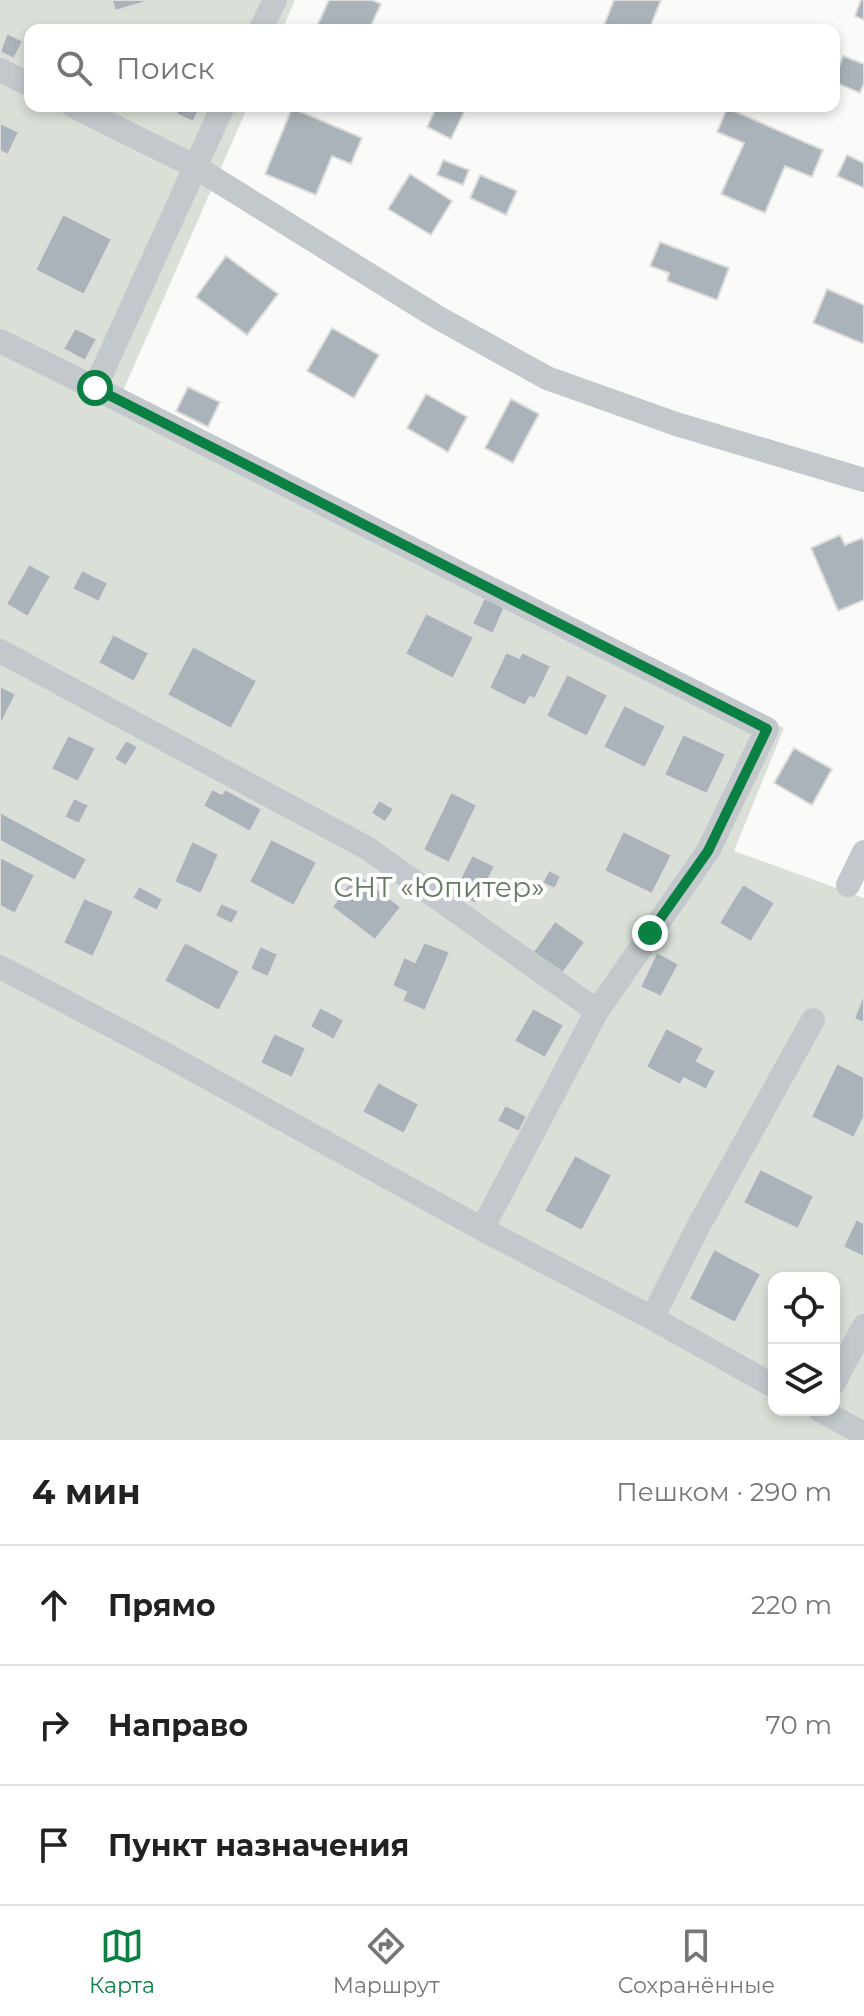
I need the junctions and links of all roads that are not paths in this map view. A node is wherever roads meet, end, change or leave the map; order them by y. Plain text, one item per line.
1 (275, 0) edge
2 (263, 24) edge
3 (0, 70) edge
4 (24, 82) edge
5 (85, 112) edge
6 (220, 112) edge
7 (194, 166) junction
8 (0, 341) edge
9 (95, 388) junction
10 (864, 480) edge
11 (0, 651) edge
12 (864, 852) edge
13 (848, 885) dead end
14 (0, 967) edge
15 (597, 1011) junction
16 (813, 1020) dead end
17 (482, 1229) junction
18 (652, 1318) junction
19 (864, 1326) edge
20 (840, 1372) edge
21 (768, 1383) edge
22 (831, 1416) edge
23 (864, 1434) edge

1 - 2 street
3 - 4 street
5 - 7 street
6 - 7 street
7 - 9 street
7 - 10 street
8 - 9 street
9 - 15 street
11 - 15 street
12 - 13 street
14 - 17 street
15 - 17 street
16 - 18 street
17 - 18 street
18 - 21 street
19 - 20 street
22 - 23 street

